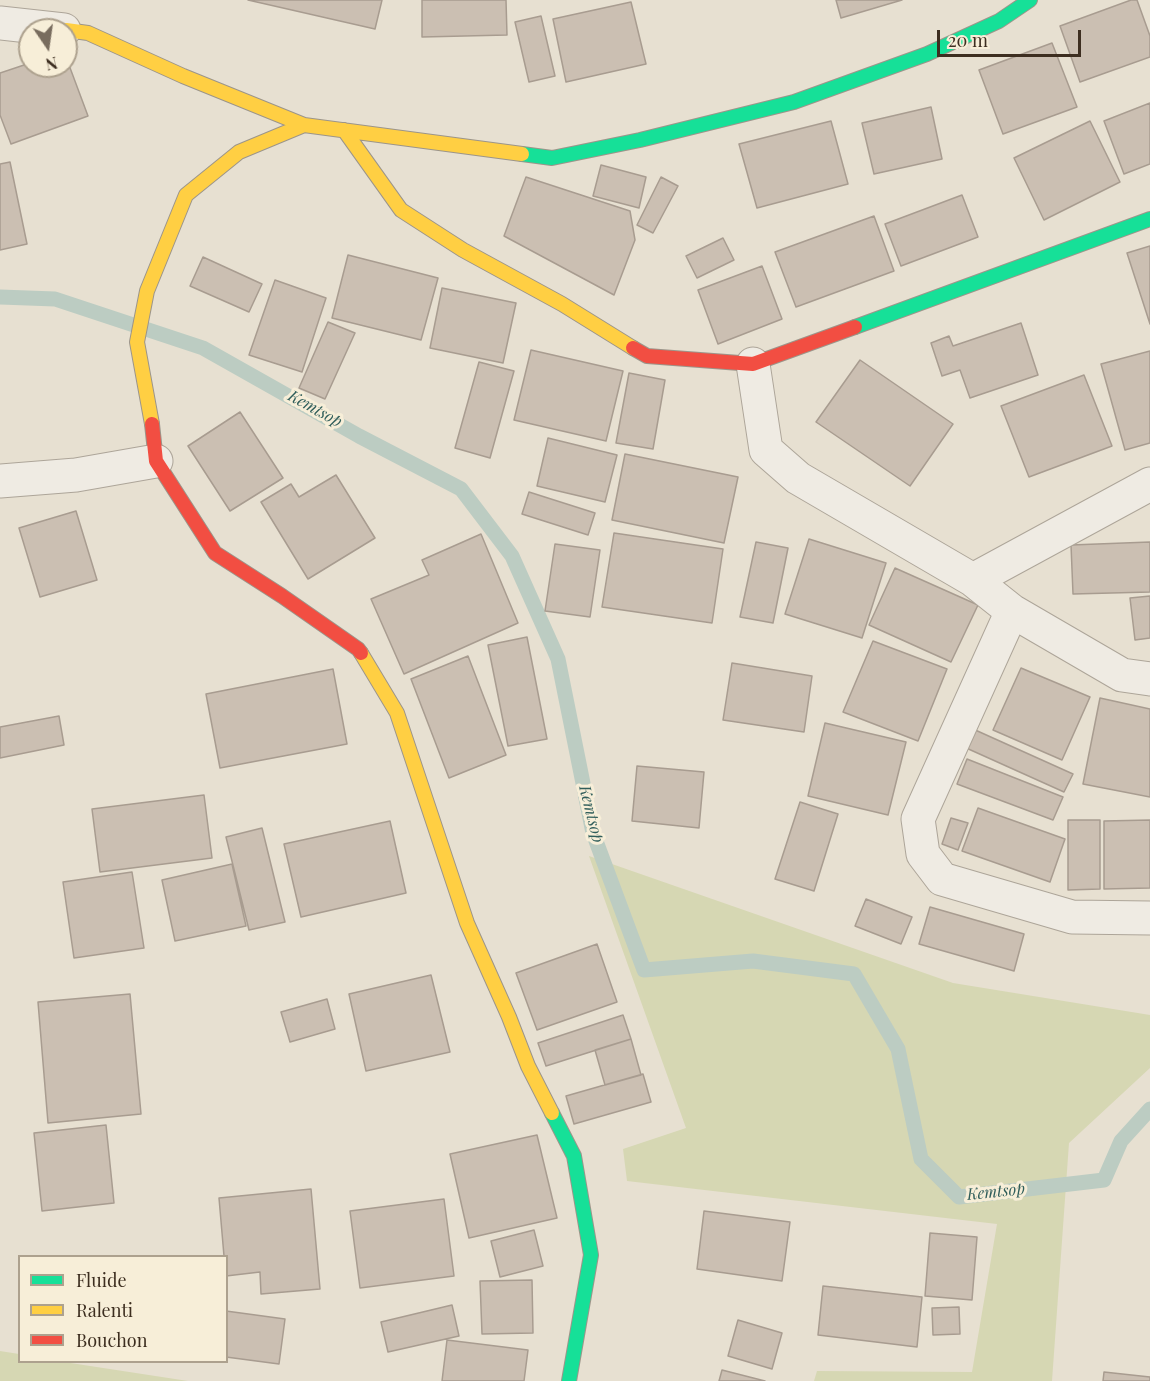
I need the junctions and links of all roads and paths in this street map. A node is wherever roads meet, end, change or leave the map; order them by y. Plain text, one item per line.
1 (1029, 0) edge
2 (0, 23) edge
3 (18, 25) edge
4 (78, 32) edge
5 (304, 125) junction
6 (344, 130) junction
7 (1150, 219) edge
8 (753, 364) junction
9 (156, 460) junction
10 (0, 481) edge
11 (1150, 484) edge
12 (973, 580) junction
13 (1012, 611) junction
14 (1150, 679) edge
15 (1150, 918) edge
16 (569, 1381) edge

1 - 6 street
2 - 3 street
4 - 5 street
5 - 6 street
5 - 9 street
6 - 8 street
7 - 8 street
8 - 12 street
9 - 10 street
9 - 16 street
11 - 12 street
12 - 13 street
13 - 14 street
13 - 15 street

